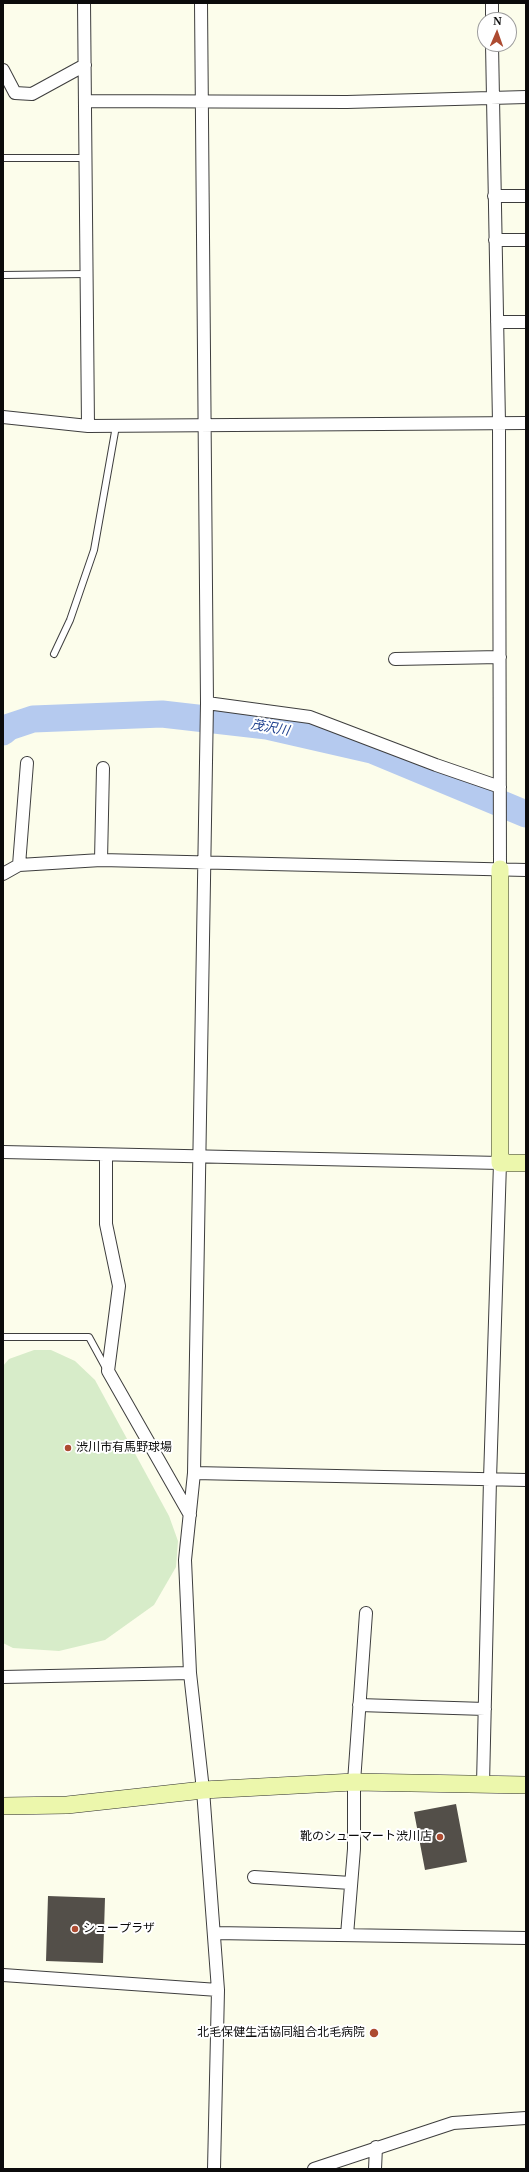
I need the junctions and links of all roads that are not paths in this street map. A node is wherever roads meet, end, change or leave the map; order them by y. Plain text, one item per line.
1 (84, 3) edge
2 (201, 3) edge
3 (492, 52) edge
4 (85, 65) junction
5 (3, 70) edge
6 (526, 97) edge
7 (493, 98) junction
8 (85, 101) junction
9 (202, 101) junction
10 (3, 158) edge
11 (86, 158) junction
12 (494, 196) junction
13 (526, 196) edge
14 (495, 240) junction
15 (526, 240) edge
16 (86, 274) junction
17 (3, 275) edge
18 (497, 322) junction
19 (526, 322) edge
20 (3, 417) edge
21 (499, 423) junction
22 (526, 423) edge
23 (205, 425) junction
24 (88, 426) junction
25 (116, 426) junction
26 (54, 654) dead end
27 (500, 657) junction
28 (395, 659) dead end
29 (206, 705) junction
30 (27, 763) dead end
31 (103, 768) dead end
32 (500, 787) junction
33 (101, 860) junction
34 (205, 863) junction
35 (19, 865) junction
36 (500, 869) junction
37 (526, 870) edge
38 (3, 874) edge
39 (3, 1152) edge
40 (106, 1154) junction
41 (198, 1157) junction
42 (500, 1163) junction
43 (526, 1163) edge
44 (3, 1336) edge
45 (108, 1371) junction
46 (194, 1473) junction
47 (490, 1479) junction
48 (526, 1480) edge
49 (190, 1515) junction
50 (366, 1613) dead end
51 (190, 1673) junction
52 (3, 1677) edge
53 (359, 1705) junction
54 (485, 1709) junction
55 (354, 1782) junction
56 (483, 1784) junction
57 (526, 1785) edge
58 (203, 1790) junction
59 (3, 1806) edge
60 (254, 1877) dead end
61 (351, 1883) junction
62 (214, 1932) junction
63 (347, 1935) junction
64 (526, 1938) edge
65 (3, 1975) edge
66 (218, 1990) junction
67 (526, 2118) edge
68 (376, 2147) junction
69 (214, 2169) edge
70 (314, 2169) edge
71 (375, 2169) edge

1 - 4 street
2 - 9 street
3 - 7 street
4 - 5 street
4 - 8 street
6 - 7 street
7 - 9 street
7 - 12 street
8 - 9 street
8 - 11 street
9 - 23 street
10 - 11 lane
11 - 16 street
12 - 13 street
12 - 14 street
14 - 15 street
14 - 18 street
16 - 17 lane
16 - 24 street
18 - 19 street
18 - 21 street
20 - 24 street
21 - 22 street
21 - 23 street
21 - 27 street
23 - 25 street
23 - 29 street
24 - 25 street
25 - 26 lane
27 - 28 street
27 - 32 street
29 - 32 street
29 - 34 street
30 - 35 street
31 - 33 street
32 - 36 street
33 - 34 street
33 - 35 street
34 - 36 street
34 - 41 street
35 - 38 street
36 - 37 street
36 - 42 street
39 - 40 street
40 - 41 street
40 - 45 street
41 - 42 street
41 - 46 street
42 - 43 street
42 - 47 street
44 - 45 lane
45 - 49 street
46 - 47 street
46 - 49 street
47 - 48 street
47 - 54 street
49 - 51 street
50 - 53 street
51 - 52 street
51 - 58 street
53 - 54 street
53 - 55 street
54 - 56 street
55 - 56 street
55 - 58 street
55 - 61 street
56 - 57 street
58 - 59 street
58 - 62 street
60 - 61 street
61 - 63 street
62 - 63 street
62 - 66 street
63 - 64 street
65 - 66 street
66 - 69 street
67 - 68 street
68 - 70 street
68 - 71 street

